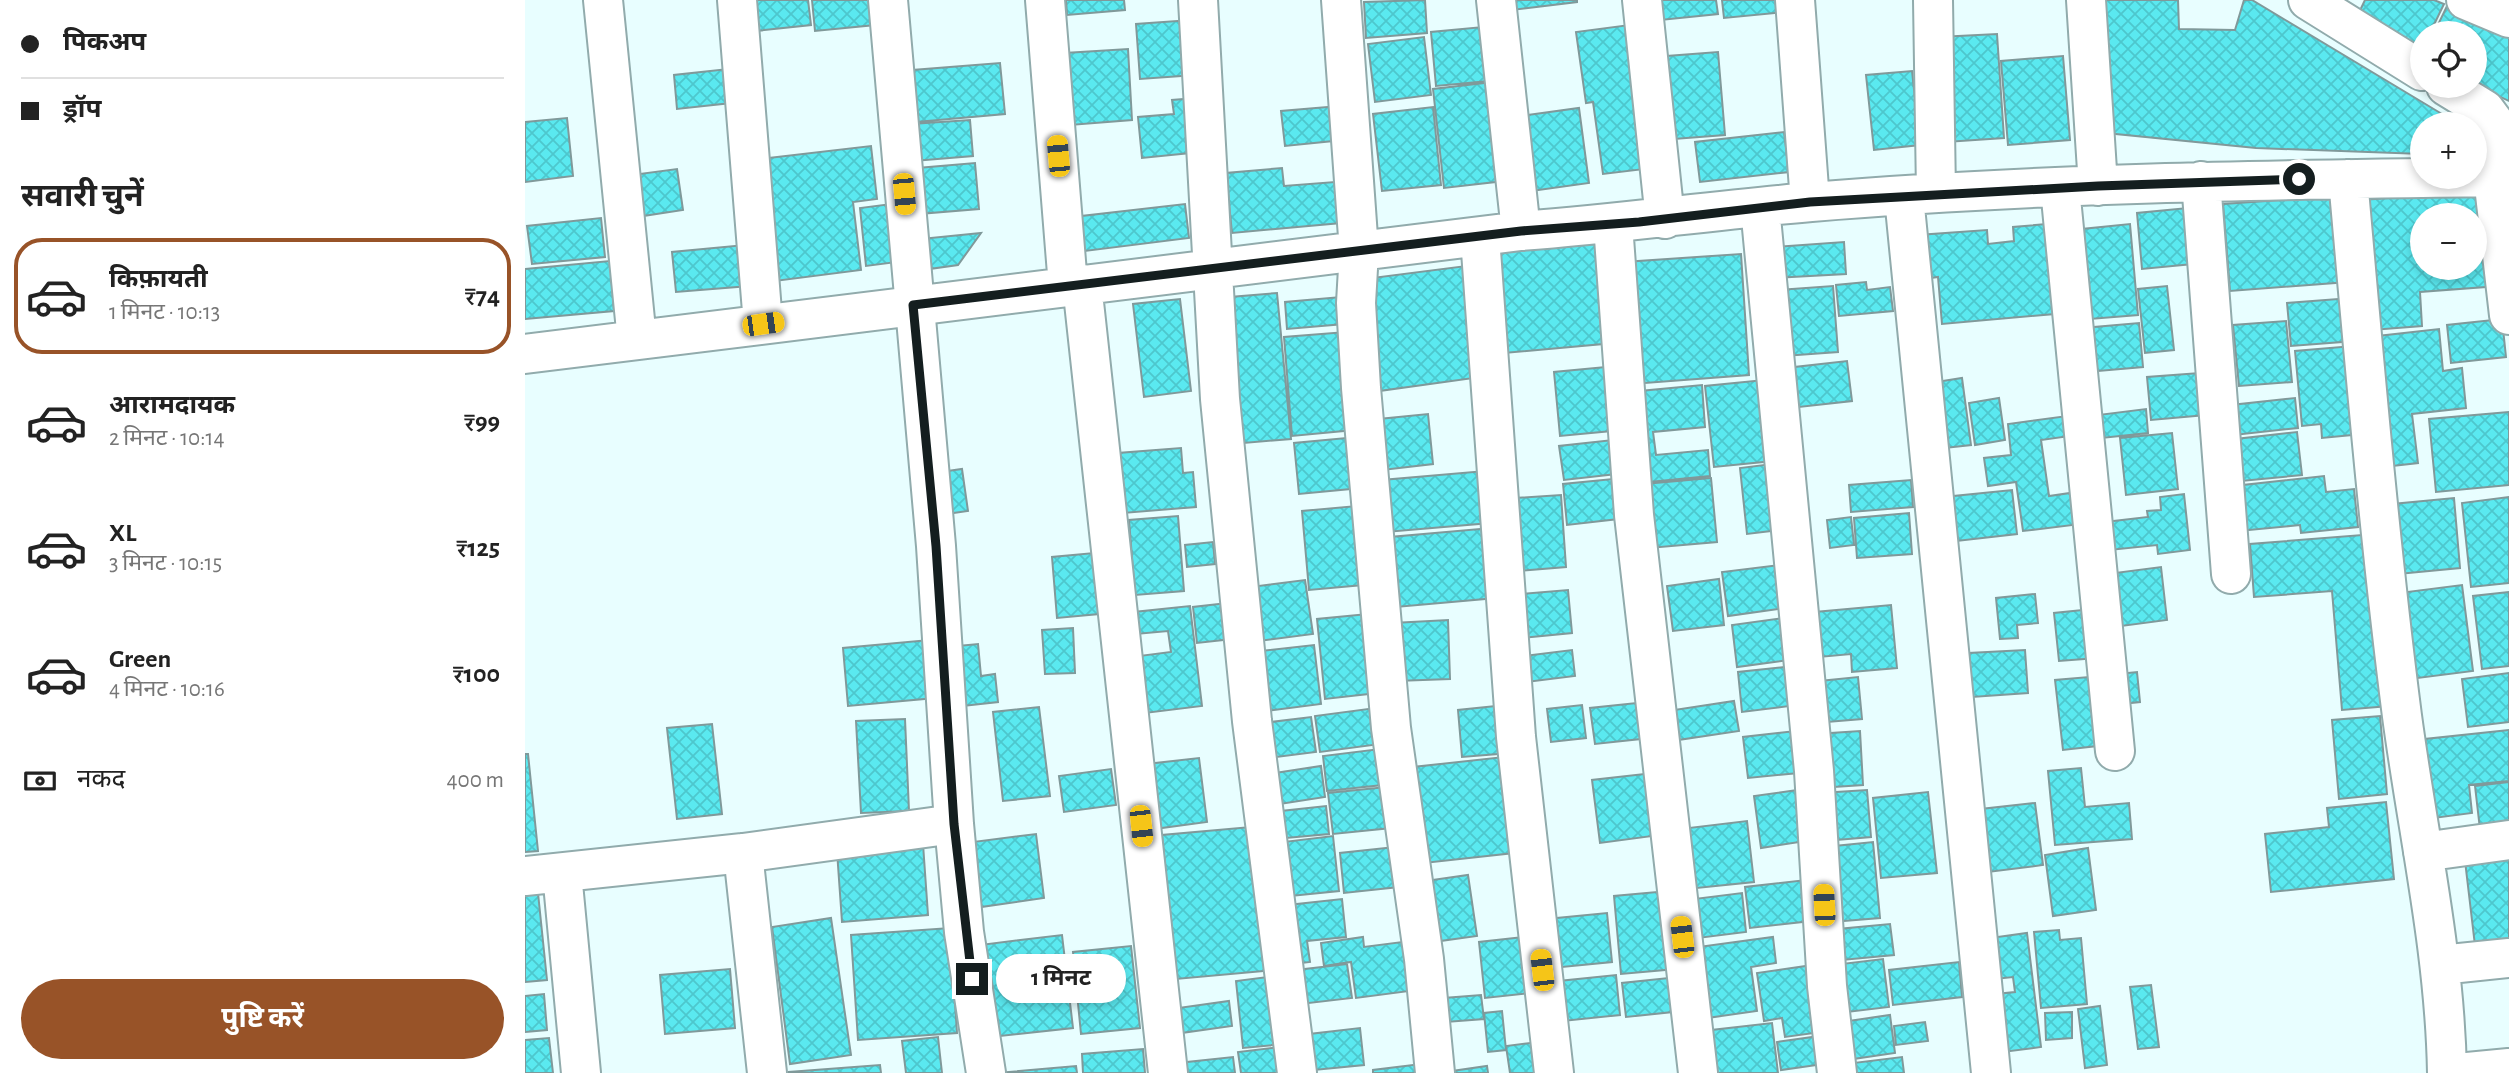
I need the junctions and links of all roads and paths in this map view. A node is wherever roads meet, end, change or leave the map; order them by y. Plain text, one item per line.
1 (603, 0) edge
2 (737, 0) edge
3 (888, 0) edge
4 (1045, 0) edge
5 (1198, 0) edge
6 (1341, 0) edge
7 (1496, 0) edge
8 (1642, 0) edge
9 (1795, 0) edge
10 (1933, 0) edge
11 (2087, 0) edge
12 (2308, 0) edge
13 (2466, 0) edge
14 (2345, 10) edge
15 (2509, 18) edge
16 (2410, 61) edge
17 (2466, 98) edge
18 (2348, 178) junction
19 (2501, 178) edge
20 (2201, 181) junction
21 (2098, 186) junction
22 (2060, 188) junction
23 (1920, 195) junction
24 (1810, 202) junction
25 (1760, 207) junction
26 (1665, 219) junction
27 (1613, 225) junction
28 (1521, 231) junction
29 (1479, 237) junction
30 (1359, 251) junction
31 (1214, 268) junction
32 (1075, 285) junction
33 (913, 305) junction
34 (2509, 315) edge
35 (763, 324) junction
36 (637, 340) junction
37 (525, 354) edge
38 (2231, 574) dead end
39 (2115, 751) dead end
40 (954, 824) junction
41 (2509, 840) edge
42 (2423, 852) junction
43 (743, 853) junction
44 (543, 874) edge
45 (2509, 958) edge
46 (2440, 965) junction
47 (2509, 1068) edge
48 (581, 1073) edge
49 (767, 1073) edge
50 (986, 1073) edge
51 (1168, 1073) edge
52 (1297, 1073) edge
53 (1436, 1073) edge
54 (1554, 1073) edge
55 (1698, 1073) edge
56 (1837, 1073) edge
57 (1991, 1073) edge
58 (2447, 1073) edge
59 (2457, 1073) edge

1 - 36 street
2 - 35 street
3 - 33 street
4 - 32 street
5 - 31 street
6 - 30 street
7 - 28 street
8 - 26 street
9 - 24 street
10 - 23 street
11 - 21 street
12 - 14 street
13 - 15 street
14 - 16 street
17 - 19 street
18 - 19 street
18 - 20 street
18 - 42 street
19 - 34 street
20 - 21 street
20 - 38 street
21 - 22 street
22 - 23 street
22 - 39 street
23 - 24 street
23 - 57 street
24 - 25 street
25 - 26 street
25 - 56 street
26 - 27 street
27 - 28 street
27 - 55 street
28 - 29 street
29 - 30 street
29 - 54 street
30 - 31 street
30 - 53 street
31 - 32 street
31 - 52 street
32 - 33 street
32 - 51 street
33 - 35 street
33 - 40 street
35 - 36 street
36 - 37 street
40 - 43 street
40 - 50 street
41 - 42 street
42 - 46 street
43 - 44 street
43 - 49 street
44 - 48 street
45 - 46 street
46 - 58 street
47 - 59 street

